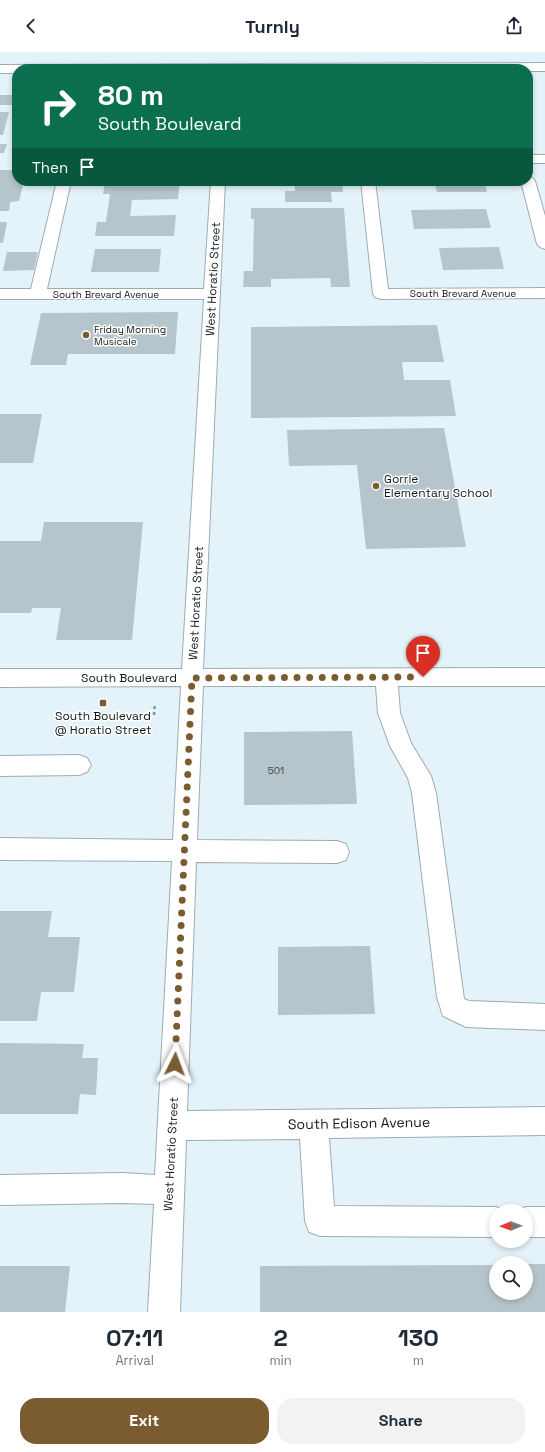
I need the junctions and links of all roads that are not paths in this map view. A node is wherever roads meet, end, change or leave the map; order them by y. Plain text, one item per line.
1 (223, 64) edge
2 (494, 64) edge
3 (533, 66) edge
4 (545, 67) edge
5 (0, 69) edge
6 (12, 69) edge
7 (533, 159) edge
8 (545, 159) edge
9 (63, 186) edge
10 (218, 186) edge
11 (369, 186) edge
12 (529, 186) edge
13 (545, 244) edge
14 (545, 293) edge
15 (0, 294) edge
16 (38, 294) junction
17 (212, 294) junction
18 (386, 677) junction
19 (545, 677) edge
20 (0, 678) edge
21 (192, 678) junction
22 (79, 765) dead end
23 (0, 766) edge
24 (0, 849) edge
25 (184, 851) junction
26 (337, 852) dead end
27 (545, 1017) edge
28 (545, 1121) edge
29 (314, 1124) junction
30 (172, 1126) junction
31 (0, 1190) edge
32 (168, 1190) junction
33 (489, 1222) edge
34 (533, 1222) edge
35 (545, 1222) edge
36 (164, 1312) edge

1 - 2 street
3 - 4 street
5 - 6 street
7 - 8 street
9 - 16 street
10 - 17 street, West Horatio Street
11 - 14 street, South Brevard Avenue
12 - 13 street
15 - 16 street, South Brevard Avenue
16 - 17 street, South Brevard Avenue
17 - 21 street, West Horatio Street
18 - 19 street, South Boulevard
18 - 21 street, South Boulevard
18 - 27 street
20 - 21 street, South Boulevard
21 - 25 street, West Horatio Street
22 - 23 street
24 - 25 street
25 - 26 street
25 - 30 street, West Horatio Street
28 - 29 street, South Edison Avenue
29 - 30 street, South Edison Avenue
29 - 33 street
30 - 32 street, West Horatio Street
31 - 32 street
32 - 36 street, West Horatio Street
34 - 35 street

